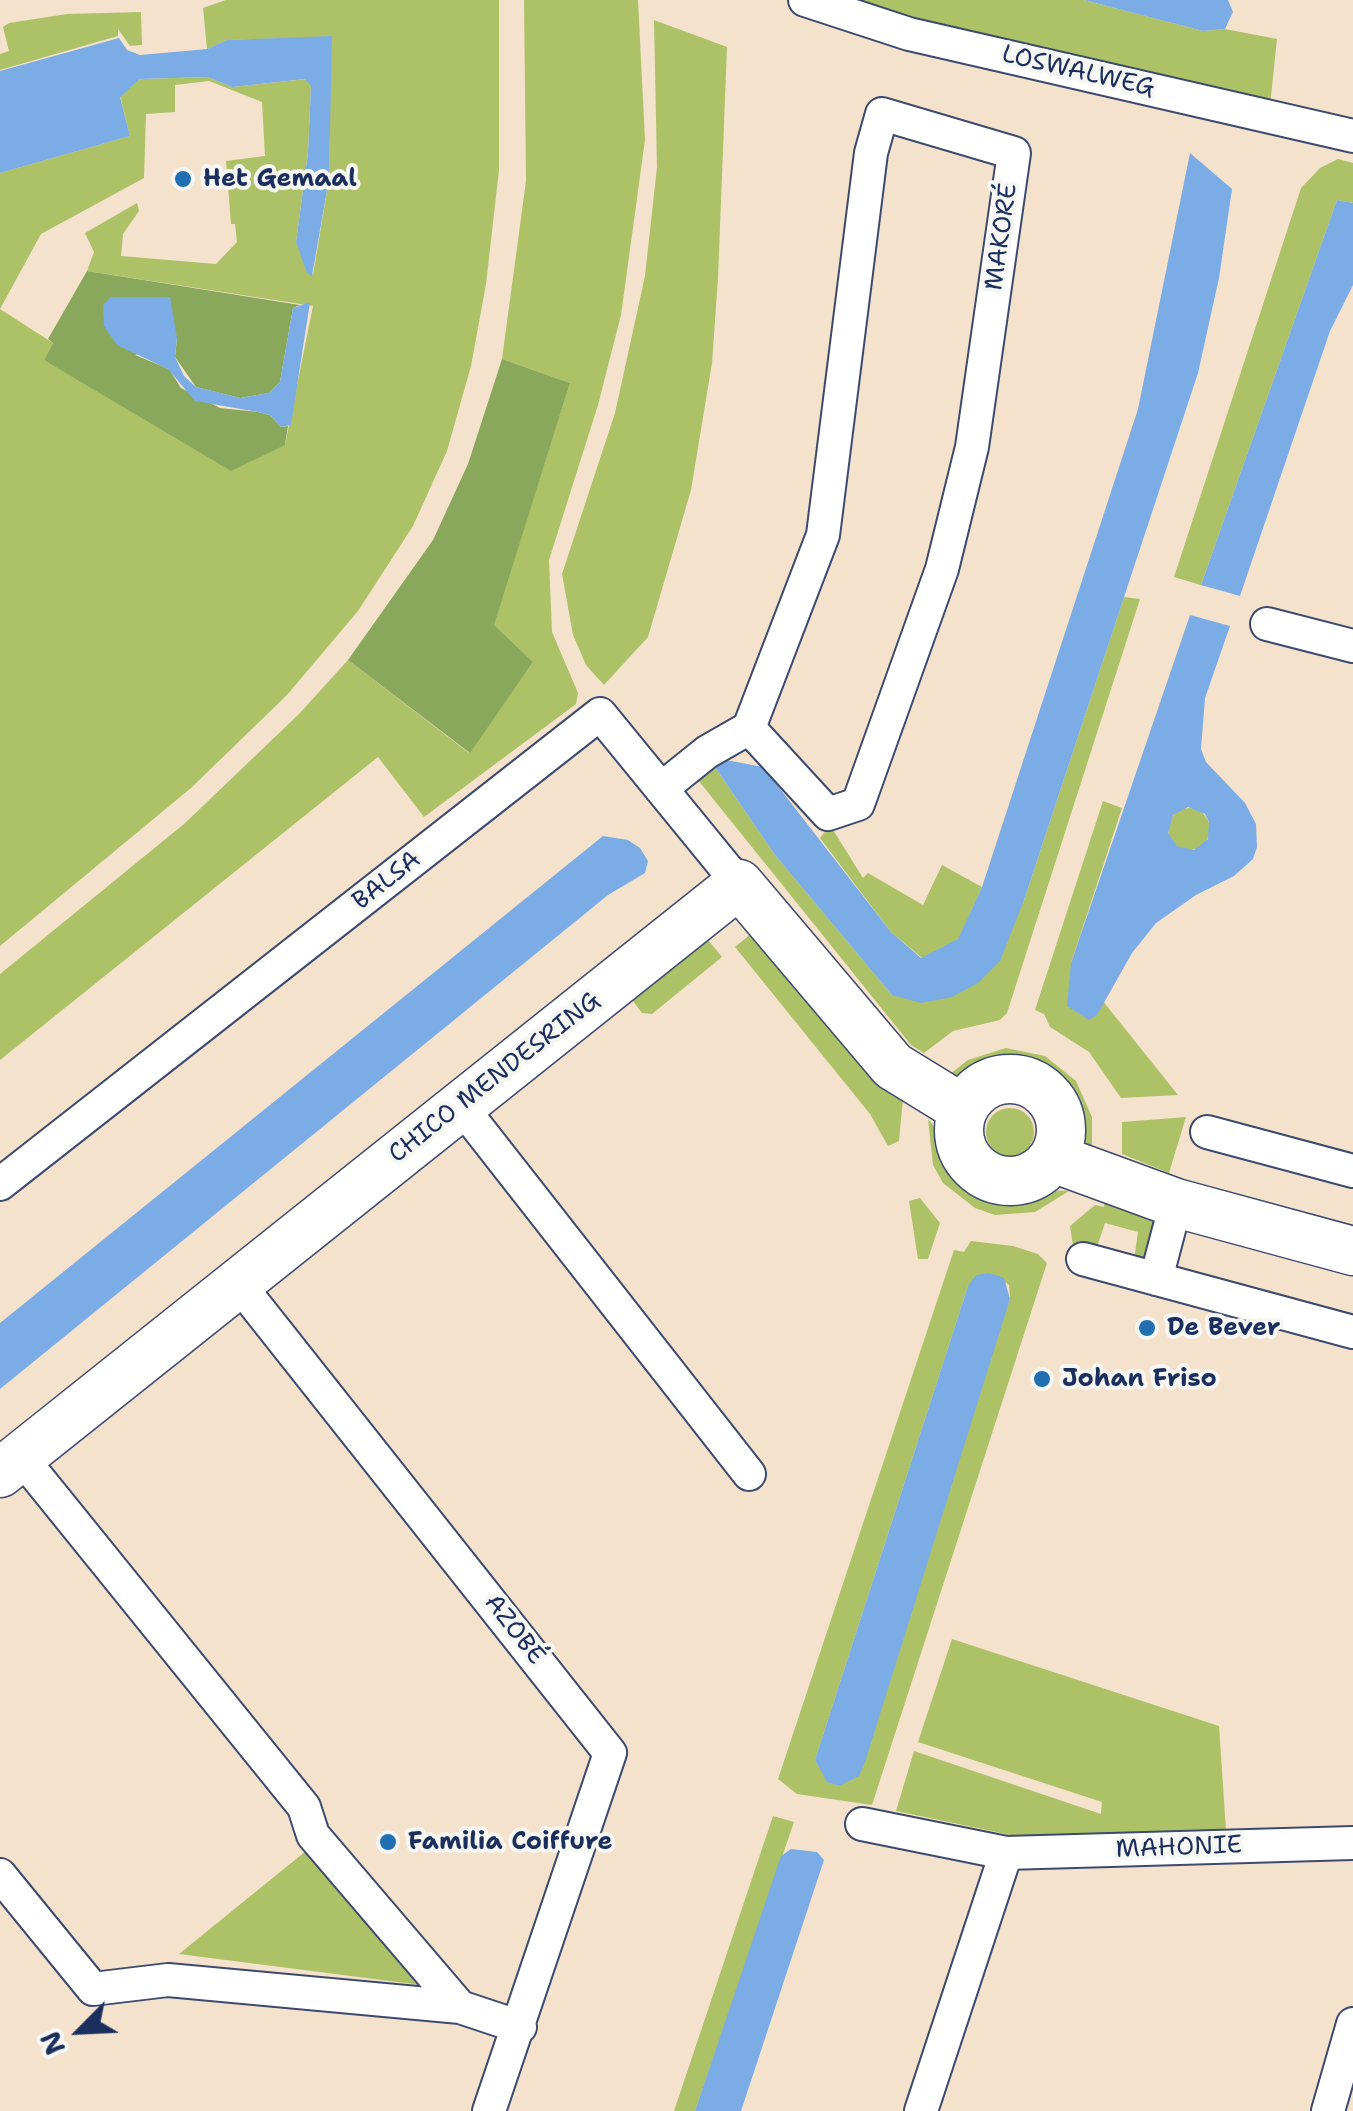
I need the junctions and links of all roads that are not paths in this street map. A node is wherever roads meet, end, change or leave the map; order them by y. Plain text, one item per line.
1 (806, 0) edge
2 (1353, 136) edge
3 (1267, 624) dead end
4 (1353, 646) edge
5 (749, 728) junction
6 (661, 790) junction
7 (738, 884) junction
8 (460, 1106) junction
9 (963, 1109) junction
10 (1208, 1132) dead end
11 (1053, 1158) junction
12 (1353, 1171) edge
13 (0, 1184) edge
14 (1176, 1203) junction
15 (1353, 1251) edge
16 (1083, 1259) dead end
17 (1156, 1279) junction
18 (237, 1282) junction
19 (1353, 1332) edge
20 (11, 1465) edge
21 (749, 1474) dead end
22 (862, 1824) dead end
23 (1353, 1843) edge
24 (1006, 1853) junction
25 (0, 1875) edge
26 (460, 2007) junction
27 (1353, 2024) edge
28 (520, 2027) junction
29 (490, 2111) edge
30 (921, 2111) edge
31 (1328, 2111) edge

1 - 2 street, LOSWALWEG
3 - 4 street
5 - 5 street, MAKORÉ
5 - 6 street
6 - 7 street, BALSA
6 - 13 street, BALSA
7 - 8 street, CHICO MENDESRING
7 - 9 street
8 - 18 street, CHICO MENDESRING
8 - 21 street
9 - 11 street
9 - 11 street
10 - 12 street
11 - 14 street
14 - 15 street
14 - 17 street
16 - 17 street
17 - 19 street
18 - 20 street, CHICO MENDESRING
18 - 28 street, AZOBÉ
20 - 26 street
22 - 24 street, MAHONIE
23 - 24 street, MAHONIE
24 - 30 street
25 - 26 street
26 - 28 street
27 - 31 street
28 - 29 street, AZOBÉ

